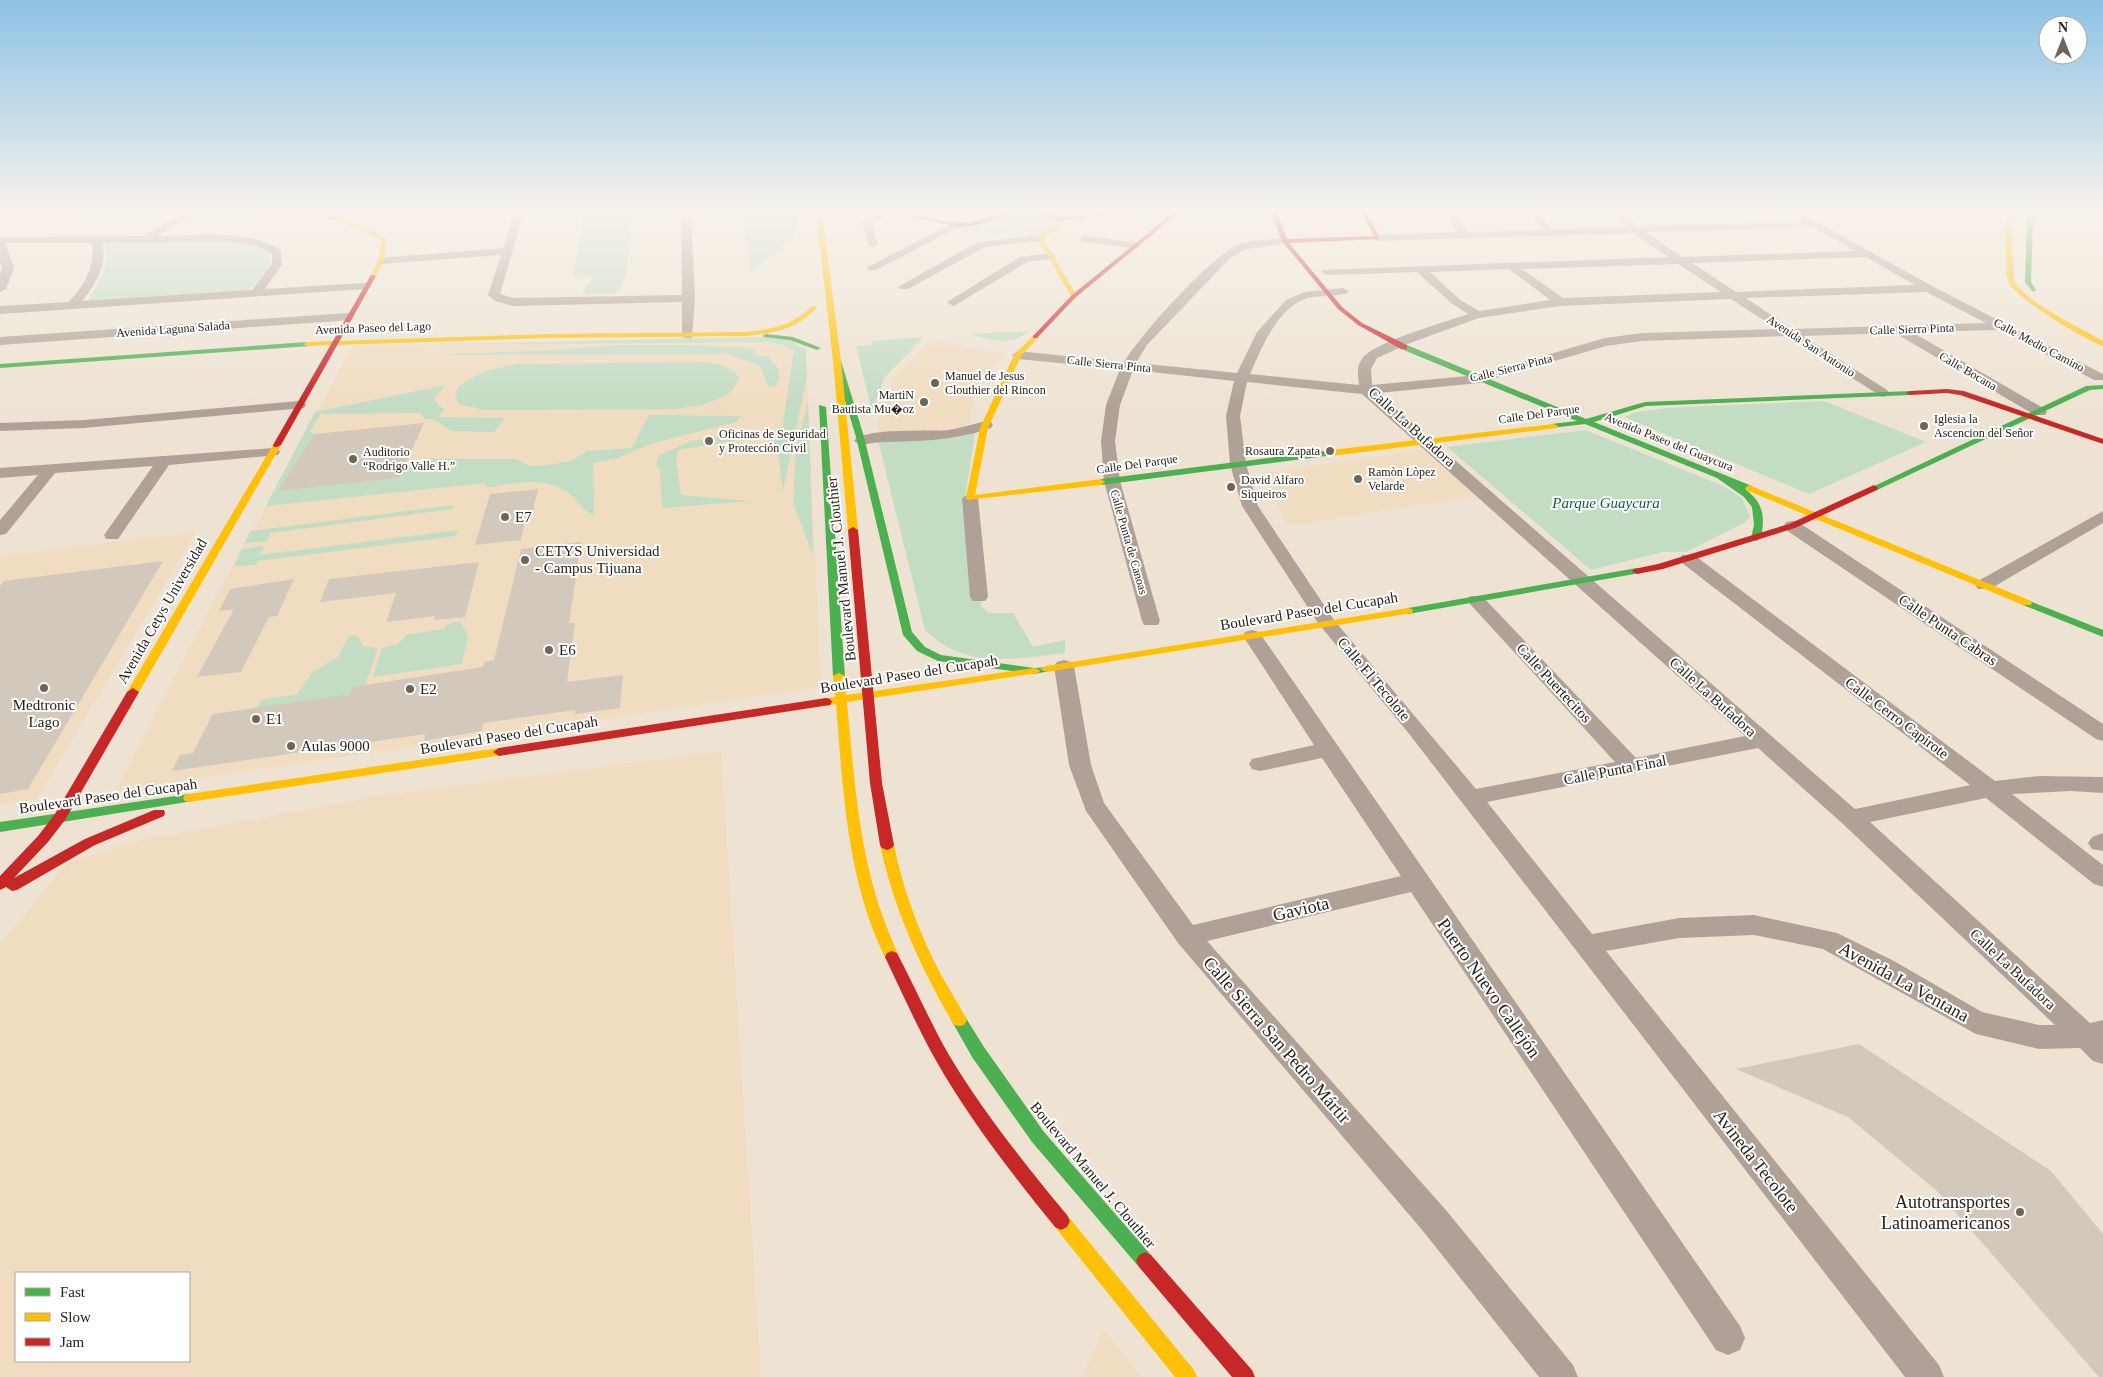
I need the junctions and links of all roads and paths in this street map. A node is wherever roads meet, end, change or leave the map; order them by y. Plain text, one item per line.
1 (5, 276) edge
2 (93, 276) edge
3 (268, 276) edge
4 (371, 276) edge
5 (499, 276) edge
6 (688, 276) edge
7 (827, 276) edge
8 (925, 276) edge
9 (995, 276) edge
10 (1063, 276) edge
11 (1099, 276) edge
12 (1206, 276) edge
13 (1322, 276) edge
14 (1330, 276) edge
15 (1428, 276) edge
16 (1524, 276) edge
17 (1703, 276) edge
18 (1907, 276) edge
19 (2012, 276) edge
20 (2028, 276) edge
21 (364, 286) junction
22 (0, 288) edge
23 (904, 288) dead end
24 (1928, 288) junction
25 (813, 291) dead end
26 (256, 293) junction
27 (1729, 294) junction
28 (1074, 296) junction
29 (1342, 296) junction
30 (689, 298) junction
31 (953, 302) dead end
32 (1560, 302) junction
33 (73, 305) junction
34 (814, 306) junction
35 (0, 310) edge
36 (1477, 315) junction
37 (347, 317) junction
38 (2003, 326) junction
39 (1897, 329) junction
40 (2103, 332) edge
41 (1791, 333) junction
42 (688, 334) junction
43 (748, 334) junction
44 (0, 341) edge
45 (335, 342) junction
46 (1401, 342) junction
47 (2103, 344) edge
48 (818, 348) junction
49 (1018, 355) junction
50 (837, 361) junction
51 (818, 364) dead end
52 (0, 366) edge
53 (1128, 366) junction
54 (1494, 375) junction
55 (1240, 379) junction
56 (1479, 379) junction
57 (2102, 379) edge
58 (1366, 390) junction
59 (820, 391) dead end
60 (1882, 393) junction
61 (299, 405) junction
62 (2035, 414) junction
63 (1597, 418) junction
64 (1584, 422) junction
65 (986, 425) junction
66 (0, 428) edge
67 (861, 441) junction
68 (1426, 442) junction
69 (2103, 442) edge
70 (273, 452) junction
71 (164, 461) junction
72 (1238, 464) junction
73 (50, 470) junction
74 (0, 474) edge
75 (1721, 478) junction
76 (1112, 481) junction
77 (970, 498) junction
78 (1827, 510) junction
79 (1815, 516) junction
80 (2103, 516) edge
81 (1792, 526) junction
82 (0, 530) edge
83 (112, 535) dead end
84 (1756, 538) junction
85 (1688, 560) junction
86 (1991, 581) junction
87 (1585, 582) junction
88 (2015, 585) dead end
89 (979, 597) dead end
90 (1476, 600) junction
91 (1151, 621) dead end
92 (1327, 623) junction
93 (2103, 634) edge
94 (1252, 636) junction
95 (1064, 666) junction
96 (1034, 670) junction
97 (2103, 734) edge
98 (1761, 740) junction
99 (1327, 750) junction
100 (1260, 764) dead end
101 (1632, 767) junction
102 (2103, 785) edge
103 (1990, 788) junction
104 (1469, 798) junction
105 (191, 799) junction
106 (60, 817) junction
107 (1851, 818) junction
108 (0, 827) edge
109 (2103, 878) edge
110 (1415, 882) junction
111 (0, 885) edge
112 (0, 894) edge
113 (1187, 936) junction
114 (1585, 945) junction
115 (2097, 1040) edge
116 (1728, 1338) dead end
117 (1187, 1377) edge
118 (1245, 1377) edge
119 (1561, 1377) edge
120 (1927, 1377) edge

1 - 22 street
2 - 33 street
3 - 26 street
4 - 21 main road, Avenida Cetys Universidad
5 - 30 street
6 - 30 street
7 - 50 main road, Boulevard Manuel J. Clouthier
8 - 23 street
9 - 31 street
10 - 28 main road
11 - 28 main road
12 - 53 street, Calle Punta de Canoas
13 - 29 main road, Avenida Paseo del Guaycura
14 - 29 main road, Avenida Paseo del Guaycura
15 - 36 street
16 - 32 street
17 - 27 street, Avenida San Antonio
18 - 24 street, Calle Medio Camino
19 - 47 main road
20 - 40 main road
21 - 26 street
21 - 37 main road, Avenida Cetys Universidad
24 - 27 street
24 - 38 street, Calle Medio Camino
25 - 34 main road
26 - 33 street
27 - 32 street
27 - 41 street, Avenida San Antonio
28 - 49 main road
29 - 46 main road, Avenida Paseo del Guaycura
29 - 46 main road, Avenida Paseo del Guaycura
29 - 55 street, Calle El Tecolote
30 - 42 street
32 - 36 street
33 - 35 street
34 - 43 main road
34 - 48 main road
36 - 46 street
37 - 44 street, Avenida Laguna Salada
37 - 45 main road, Avenida Cetys Universidad
38 - 39 street, Calle Sierra Pinta
38 - 57 street, Calle Medio Camino
39 - 41 street, Calle Sierra Pinta
39 - 62 street, Calle Bocana
41 - 54 street, Calle Sierra Pinta
41 - 60 street, Avenida San Antonio
42 - 43 main road, Avenida Paseo del Lago
42 - 45 main road, Avenida Paseo del Lago
43 - 48 main road
45 - 52 main road, Avenida Paseo del Lago
45 - 61 main road, Avenida Cetys Universidad
46 - 54 main road, Avenida Paseo del Guaycura
46 - 56 main road, Avenida Paseo del Guaycura
46 - 58 street, Calle La Bufadora
48 - 51 main road
49 - 53 street, Calle Sierra Pinta
49 - 65 main road
50 - 67 main road
50 - 118 main road, Boulevard Manuel J. Clouthier
53 - 55 street, Calle Sierra Pinta
53 - 76 street, Calle Punta de Canoas
54 - 56 street, Calle Sierra Pinta
54 - 63 main road, Avenida Paseo del Guaycura
55 - 58 street, Calle Sierra Pinta
55 - 72 street, Calle El Tecolote
56 - 58 street, Calle Sierra Pinta
56 - 64 main road, Avenida Paseo del Guaycura
57 - 62 main road, Boulevard Paseo del Cucapah
58 - 68 street, Calle La Bufadora
59 - 117 main road, Boulevard Manuel J. Clouthier
60 - 62 main road, Calle Del Parque
60 - 63 main road, Calle Del Parque
61 - 66 street
61 - 70 main road, Avenida Cetys Universidad
62 - 69 main road, Calle Del Parque
62 - 78 main road, Boulevard Paseo del Cucapah
63 - 64 main road, Calle Del Parque
63 - 78 main road, Avenida Paseo del Guaycura
64 - 68 main road, Calle Del Parque
64 - 75 main road, Avenida Paseo del Guaycura
65 - 67 street
65 - 77 main road
67 - 96 main road
68 - 72 main road, Calle Del Parque
68 - 87 street, Calle La Bufadora
70 - 71 street
70 - 106 main road, Avenida Cetys Universidad
71 - 73 street
71 - 83 street
72 - 76 main road, Calle Del Parque
72 - 92 street, Calle El Tecolote
73 - 74 street
73 - 82 street
75 - 79 main road, Avenida Paseo del Guaycura
75 - 84 main road
76 - 77 main road, Calle Del Parque
76 - 91 street, Calle Punta de Canoas
77 - 89 street
78 - 79 main road, Boulevard Paseo del Cucapah
78 - 86 main road, Avenida Paseo del Guaycura
79 - 81 main road, Boulevard Paseo del Cucapah
79 - 86 main road, Avenida Paseo del Guaycura
80 - 86 street
81 - 84 main road, Boulevard Paseo del Cucapah
81 - 97 street, Calle Punta Cabras
84 - 85 main road, Boulevard Paseo del Cucapah
85 - 87 main road, Boulevard Paseo del Cucapah
85 - 103 street, Calle Cerro Capirote
86 - 88 main road, Avenida Paseo del Guaycura
86 - 93 main road, Avenida Paseo del Guaycura
87 - 90 main road, Boulevard Paseo del Cucapah
87 - 98 street, Calle La Bufadora
90 - 92 main road, Boulevard Paseo del Cucapah
90 - 101 street, Calle Puertecitos
92 - 94 main road, Boulevard Paseo del Cucapah
92 - 104 street, Calle El Tecolote
94 - 95 main road, Boulevard Paseo del Cucapah
94 - 99 street, Puerto Nuevo Callejón
95 - 96 main road, Boulevard Paseo del Cucapah
95 - 113 street, Calle Sierra San Pedro Mártir
96 - 105 main road, Boulevard Paseo del Cucapah
98 - 101 street, Calle Punta Final
98 - 107 street, Calle La Bufadora
99 - 100 street
99 - 110 street, Puerto Nuevo Callejón
101 - 104 street, Calle Punta Final
102 - 103 street
103 - 107 street
103 - 109 street, Calle Cerro Capirote
104 - 114 street, Calle El Tecolote
105 - 106 main road, Boulevard Paseo del Cucapah
105 - 112 main road
106 - 108 main road, Boulevard Paseo del Cucapah
106 - 111 main road, Avenida Cetys Universidad
107 - 115 street, Calle La Bufadora
110 - 113 street, Gaviota
110 - 116 street, Puerto Nuevo Callejón
113 - 119 street, Calle Sierra San Pedro Mártir
114 - 115 street, Avenida La Ventana
114 - 120 street, Avineda Tecolote

